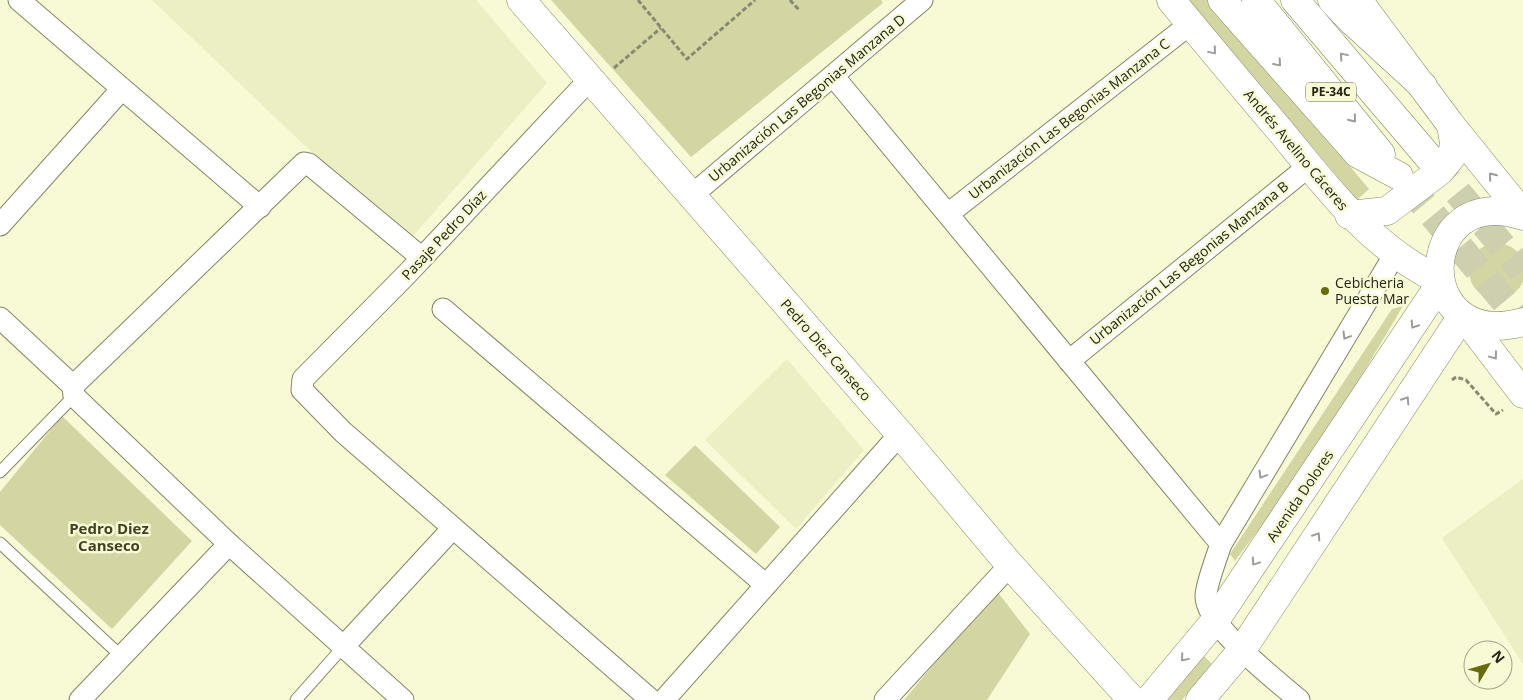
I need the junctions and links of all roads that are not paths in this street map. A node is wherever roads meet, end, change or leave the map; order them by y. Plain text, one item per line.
1 (18, 0) edge
2 (521, 0) edge
3 (921, 0) edge
4 (1171, 0) edge
5 (1222, 0) edge
6 (1256, 0) edge
7 (1296, 0) edge
8 (1332, 0) edge
9 (1358, 0) edge
10 (1190, 24) junction
11 (834, 77) junction
12 (592, 82) junction
13 (1423, 86) junction
14 (121, 90) junction
15 (1451, 125) junction
16 (1431, 160) tunnel mouth
17 (1309, 166) junction
18 (691, 196) junction
19 (260, 208) junction
20 (948, 214) junction
21 (1350, 215) junction
22 (1523, 215) edge
23 (0, 224) edge
24 (1395, 254) junction
25 (422, 258) junction
26 (1440, 282) junction
27 (443, 309) dead end
28 (0, 318) edge
29 (1464, 318) junction
30 (1523, 322) edge
31 (1069, 361) junction
32 (73, 391) junction
33 (1523, 394) edge
34 (900, 434) junction
35 (0, 472) edge
36 (453, 528) junction
37 (0, 544) edge
38 (229, 544) junction
39 (1221, 544) junction
40 (1010, 565) junction
41 (766, 584) junction
42 (1215, 621) junction
43 (344, 646) junction
44 (1242, 650) junction
45 (121, 656) junction
46 (80, 700) edge
47 (296, 700) edge
48 (403, 700) edge
49 (651, 700) edge
50 (664, 700) edge
51 (885, 700) edge
52 (1132, 700) edge
53 (1149, 700) edge
54 (1200, 700) edge
55 (1299, 700) edge

1 - 14 street
2 - 12 main road, Pedro Diez Canseco
3 - 11 street, Urbanización Las Begonias Manzana D
4 - 10 main road, Andrés Avelino Cáceres
5 - 6 main road, PE-34C
16 -> 7 main road, PE-34C
8 - 13 main road
9 - 13 main road
10 -> 17 main road, Andrés Avelino Cáceres
10 - 20 street, Urbanización Las Begonias Manzana C
11 - 18 street, Urbanización Las Begonias Manzana D
11 - 20 street
12 - 18 main road, Pedro Diez Canseco
12 - 25 street, Pasaje Pedro Díaz
13 - 15 main road
14 - 19 street
14 - 23 street
15 - 21 main road
22 -> 15 main road
17 - 21 main road, Andrés Avelino Cáceres
17 - 31 street, Urbanización Las Begonias Manzana B
18 - 34 main road, Pedro Diez Canseco
19 - 25 street
19 - 32 street
20 - 31 street
21 - 24 main road, Andrés Avelino Cáceres
22 - 26 main road
24 - 26 main road, Andrés Avelino Cáceres
24 -> 39 street
25 - 36 street, Pasaje Pedro Díaz
26 - 29 main road
26 -> 42 main road, Avenida Dolores
27 - 41 street
28 - 32 street
29 - 30 main road
29 -> 33 main road
44 -> 29 main road
31 - 39 street
32 - 35 lane
32 - 38 street
34 - 40 main road, Pedro Diez Canseco
34 - 41 street
36 - 43 street
36 - 49 street
37 - 45 lane
38 - 43 street
38 - 45 street
39 - 42 street
40 - 51 street
40 - 52 main road, Pedro Diez Canseco
41 - 50 street
42 - 44 street
42 -> 53 main road, Avenida Dolores
43 - 47 lane
43 - 48 street
44 - 54 main road
44 - 55 street
45 - 46 street

